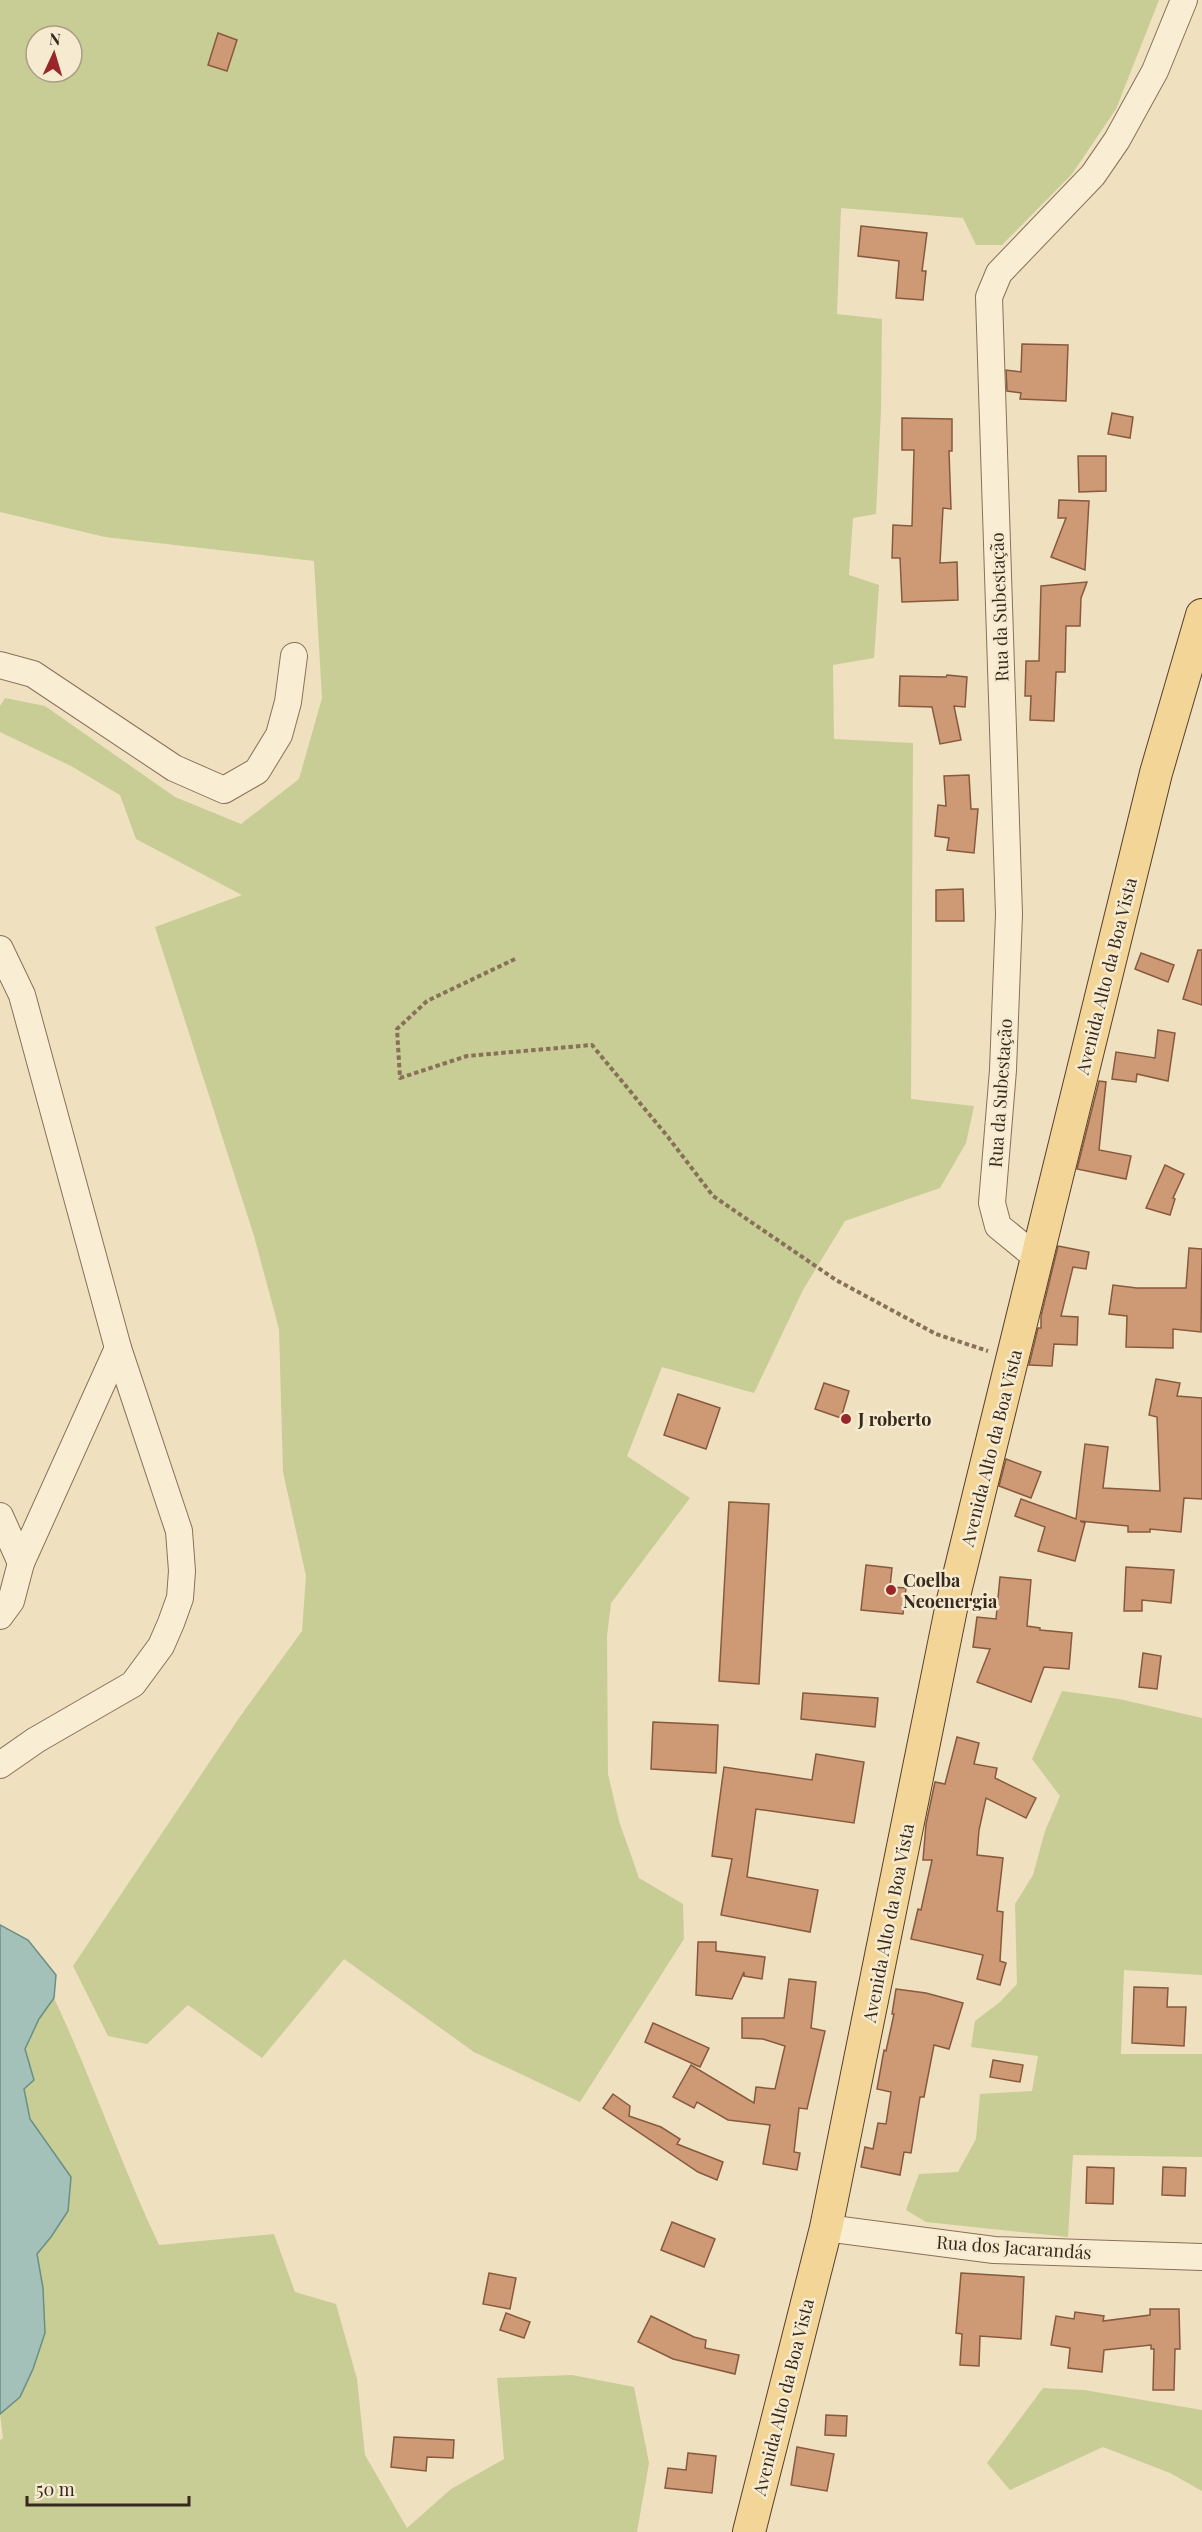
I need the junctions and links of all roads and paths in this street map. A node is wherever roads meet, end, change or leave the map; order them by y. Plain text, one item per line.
1 (1184, 0) edge
2 (1202, 615) edge
3 (294, 656) dead end
4 (0, 665) edge
5 (0, 949) edge
6 (515, 959) dead end
7 (1036, 1257) junction
8 (118, 1348) junction
9 (1013, 1359) junction
10 (0, 1516) edge
11 (21, 1563) junction
12 (0, 1616) edge
13 (0, 1765) edge
14 (826, 2228) junction
15 (1202, 2257) edge
16 (749, 2532) edge

1 - 7 street, Rua da Subestação
2 - 7 main road, Avenida Alto da Boa Vista
3 - 4 street
5 - 8 street
6 - 9 path
7 - 9 main road, Avenida Alto da Boa Vista
8 - 11 street
8 - 13 street
9 - 14 main road, Avenida Alto da Boa Vista
10 - 11 street
11 - 12 street
14 - 15 street, Rua dos Jacarandás
14 - 16 main road, Avenida Alto da Boa Vista

